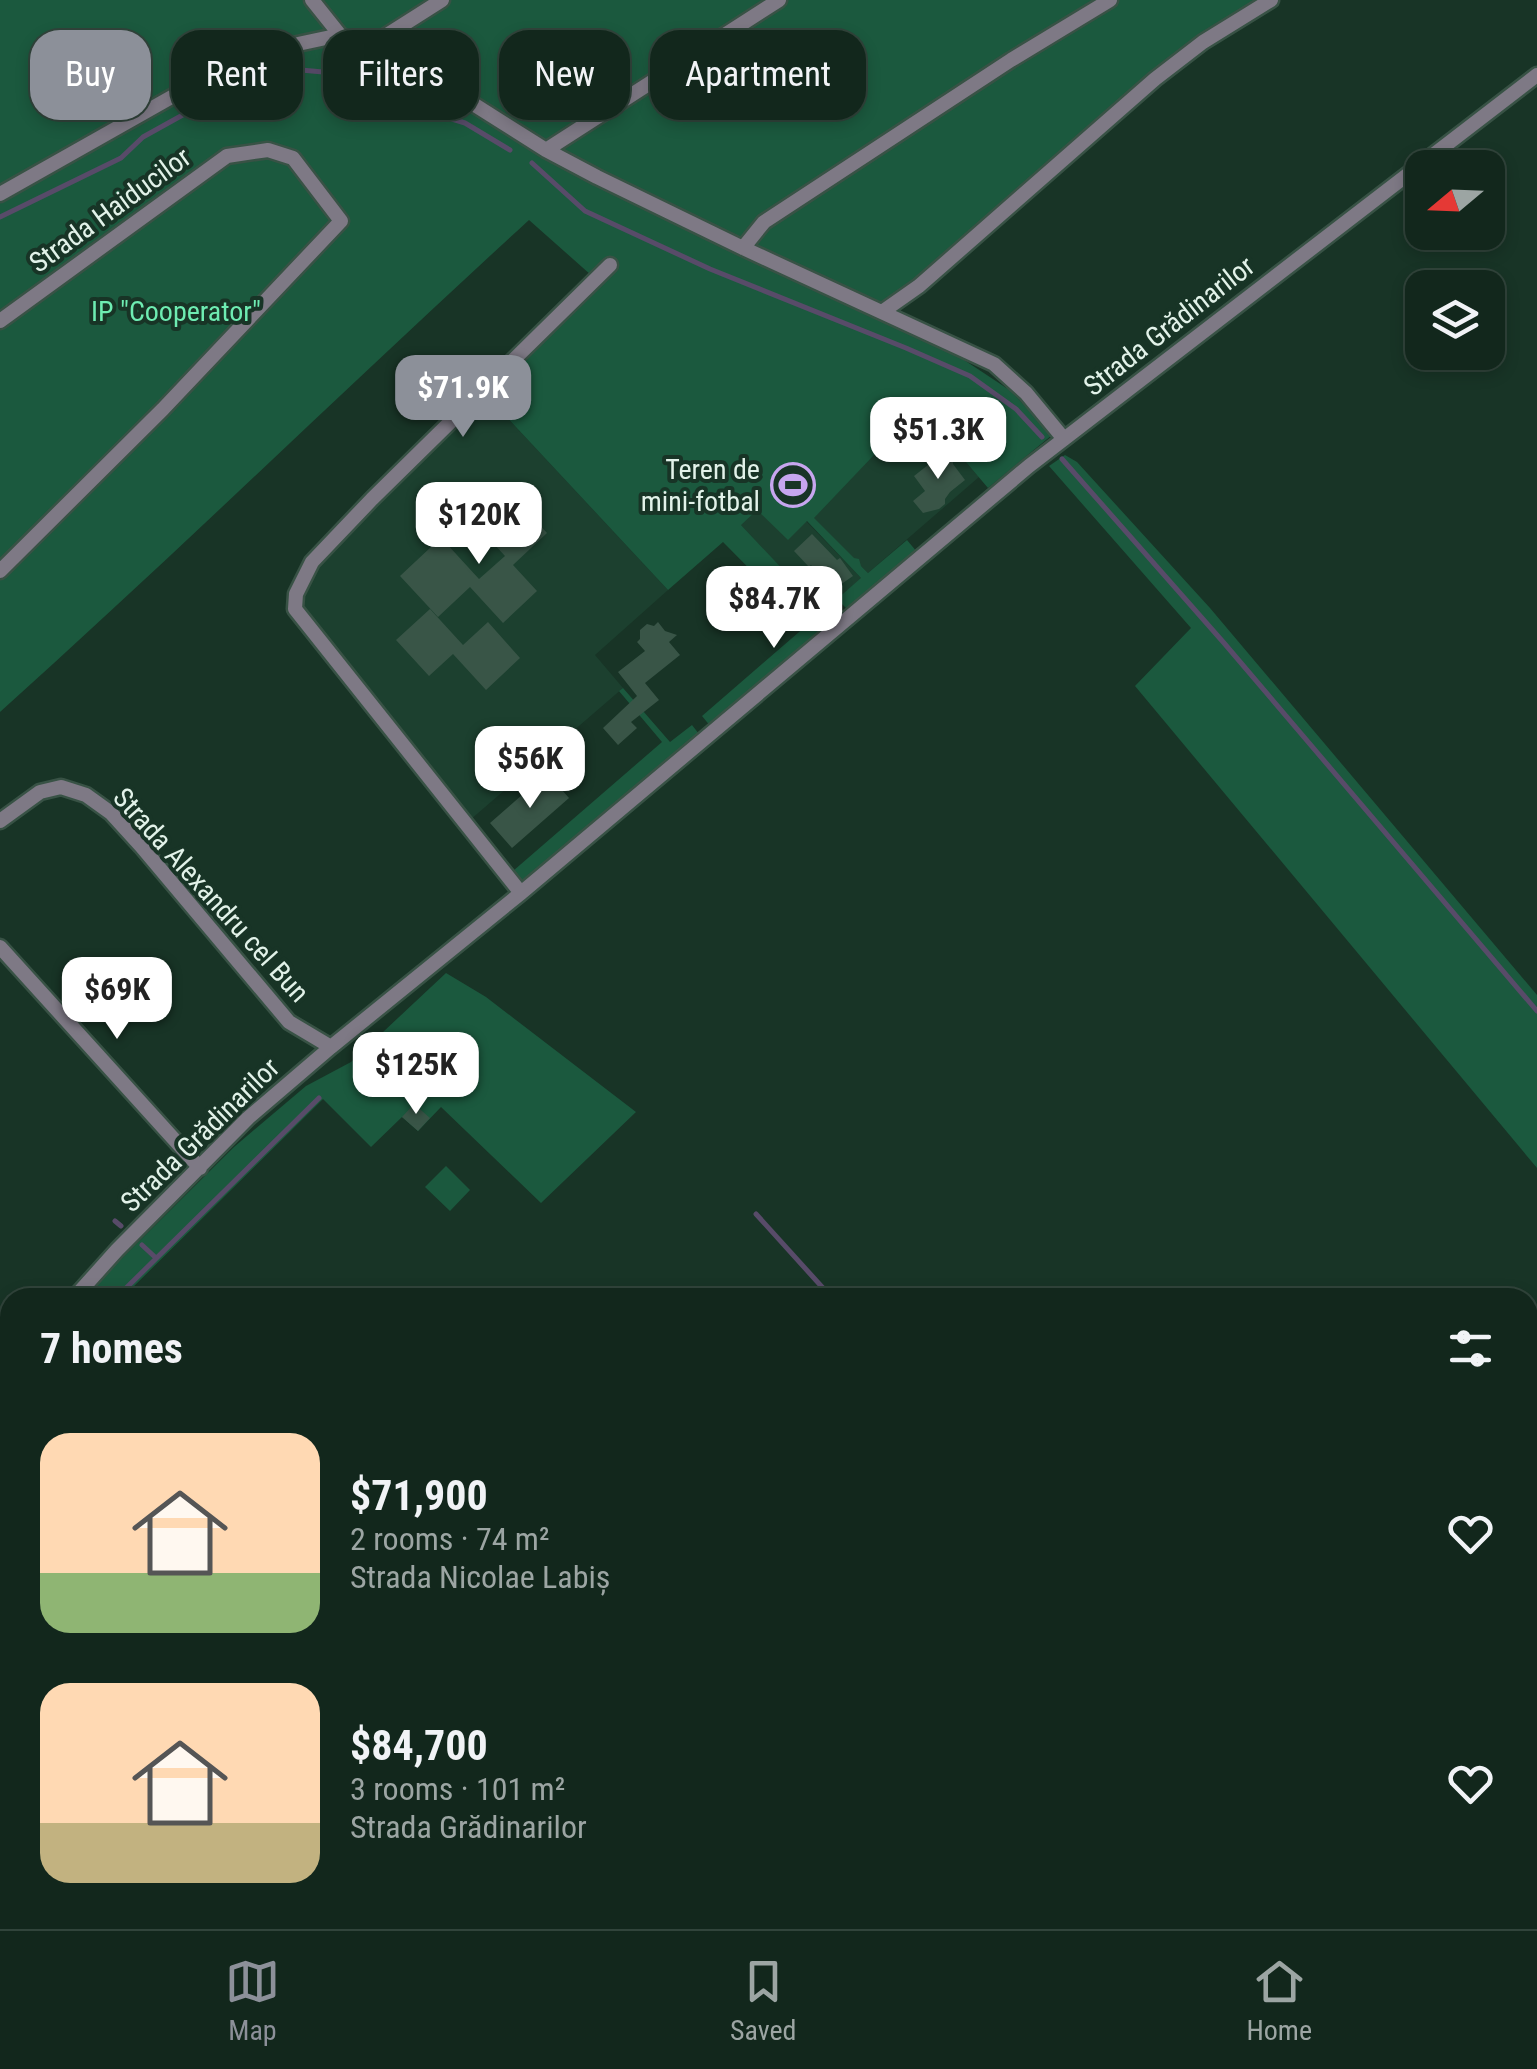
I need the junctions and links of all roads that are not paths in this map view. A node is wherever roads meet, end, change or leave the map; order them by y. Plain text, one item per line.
1 (312, 0) edge
2 (442, 0) edge
3 (778, 0) edge
4 (1110, 0) edge
5 (1271, 0) edge
6 (336, 30) edge
7 (395, 30) edge
8 (323, 39) edge
9 (1537, 75) edge
10 (479, 108) edge
11 (546, 150) junction
12 (0, 194) edge
13 (743, 248) junction
14 (610, 266) dead end
15 (882, 312) junction
16 (0, 321) edge
17 (1064, 439) junction
18 (0, 571) edge
19 (0, 821) edge
20 (521, 894) junction
21 (0, 947) edge
22 (332, 1047) junction
23 (200, 1168) junction
24 (83, 1288) edge

1 - 6 street
2 - 7 street
3 - 11 street
4 - 13 street
5 - 15 street
8 - 12 street
9 - 17 street, Strada Grădinarilor
10 - 11 street
11 - 13 street
13 - 15 street
14 - 20 street
15 - 17 street
16 - 18 street, Strada Haiducilor
17 - 20 street, Strada Grădinarilor
19 - 22 street, Strada Alexandru cel Bun
20 - 22 street, Strada Grădinarilor
21 - 23 street
22 - 23 street, Strada Grădinarilor
23 - 24 street, Strada Grădinarilor

